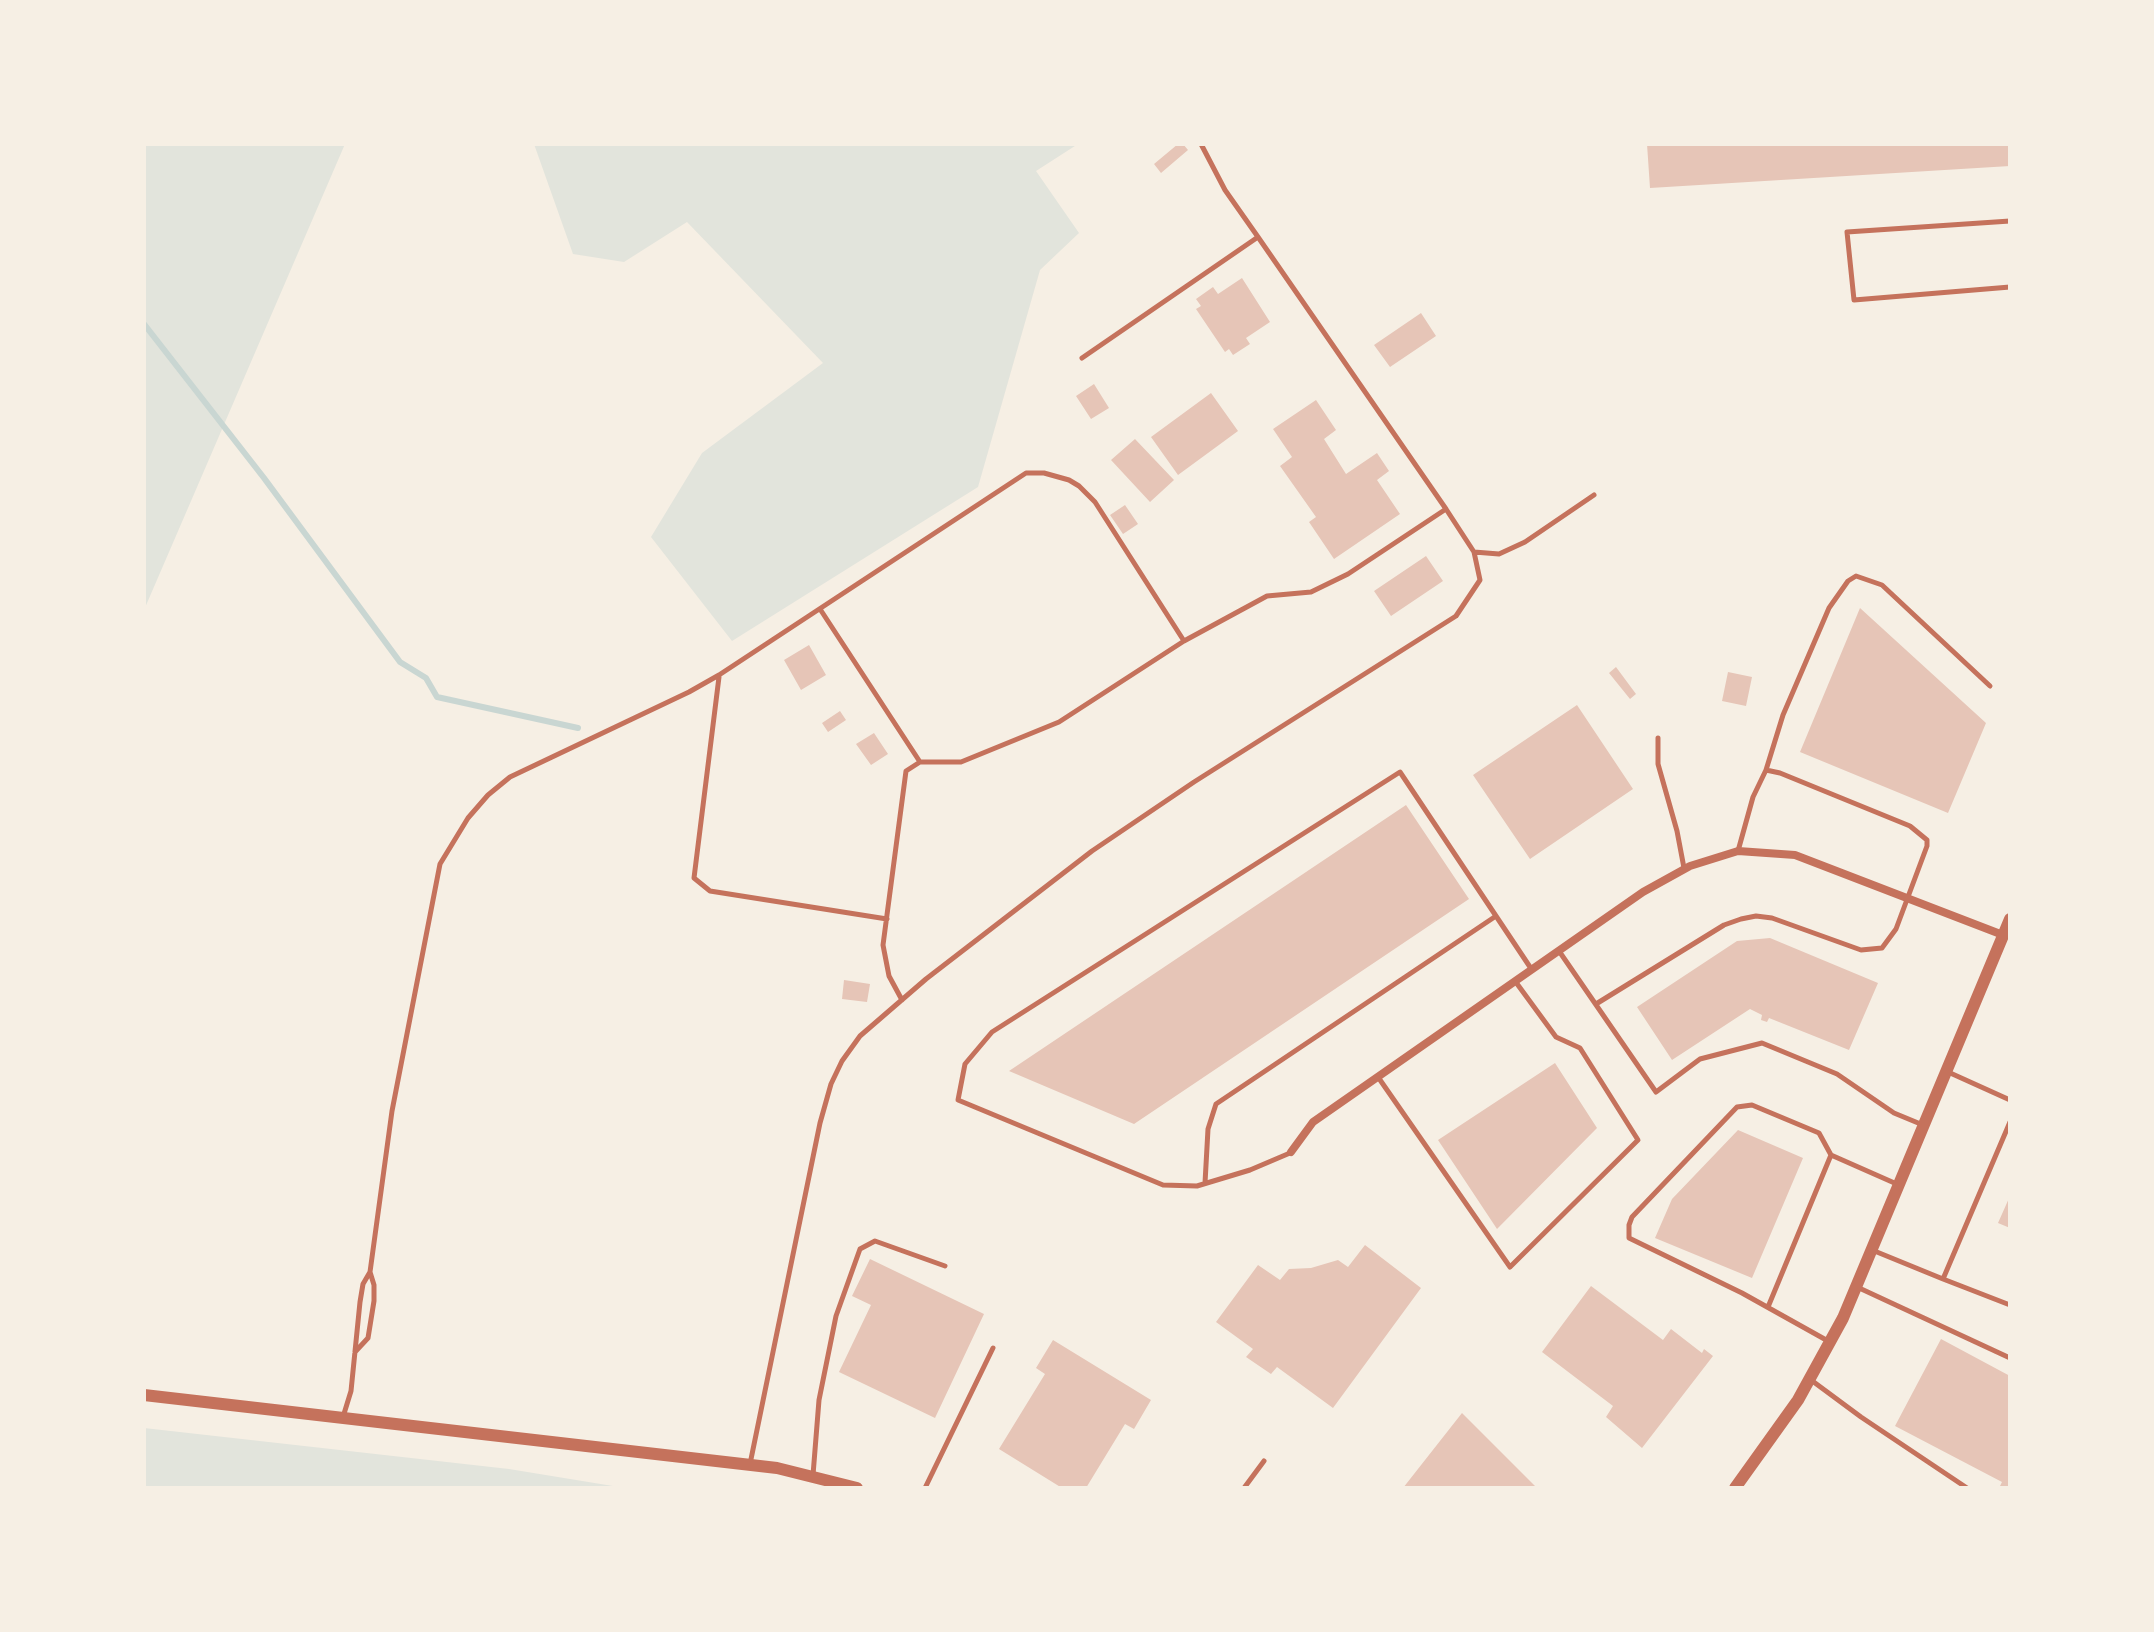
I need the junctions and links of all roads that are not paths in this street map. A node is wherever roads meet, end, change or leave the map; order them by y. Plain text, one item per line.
1 (1201, 144) edge
2 (2010, 221) edge
3 (1258, 237) junction
4 (2010, 287) edge
5 (1082, 358) dead end
6 (1594, 495) dead end
7 (1446, 509) junction
8 (1474, 552) junction
9 (820, 609) junction
10 (1184, 641) junction
11 (719, 675) junction
12 (1990, 686) dead end
13 (1658, 738) dead end
14 (920, 762) junction
15 (1766, 770) junction
16 (1738, 851) junction
17 (1684, 869) junction
18 (1908, 898) junction
19 (1496, 916) junction
20 (887, 919) junction
21 (2010, 919) edge
22 (2003, 935) junction
23 (1559, 951) junction
24 (1532, 970) junction
25 (1515, 981) junction
26 (902, 1000) junction
27 (1596, 1004) junction
28 (1947, 1071) junction
29 (1378, 1077) junction
30 (2010, 1100) edge
31 (2010, 1122) edge
32 (1924, 1125) junction
33 (1291, 1152) joint
34 (1831, 1155) junction
35 (1205, 1183) junction
36 (1899, 1185) junction
37 (1872, 1250) junction
38 (945, 1266) dead end
39 (370, 1272) junction
40 (1943, 1279) junction
41 (1856, 1287) junction
42 (2010, 1305) edge
43 (1768, 1307) junction
44 (1831, 1343) junction
45 (993, 1348) dead end
46 (355, 1352) junction
47 (2010, 1358) edge
48 (1810, 1379) junction
49 (144, 1395) edge
50 (343, 1418) junction
51 (1264, 1461) dead end
52 (750, 1465) junction
53 (813, 1476) junction
54 (857, 1488) edge
55 (925, 1488) edge
56 (1244, 1488) edge
57 (1735, 1488) edge
58 (1967, 1488) edge

1 - 3 lane
2 - 4 lane
3 - 5 lane
3 - 7 lane
6 - 8 lane
7 - 8 lane
7 - 10 lane
8 - 26 lane
9 - 10 lane
9 - 11 lane
9 - 14 lane
10 - 14 lane
11 - 20 lane
11 - 39 lane
12 - 15 lane
13 - 17 lane
14 - 20 lane
15 - 16 lane
15 - 18 lane
16 - 17 street
16 - 18 street
17 - 23 street
18 - 22 street
18 - 27 lane
19 - 24 lane
19 - 35 lane
19 - 35 lane
20 - 26 lane
21 - 22 street
22 - 28 street
23 - 24 street
23 - 27 lane
24 - 25 street
25 - 29 street
25 - 29 lane
26 - 52 lane
27 - 32 lane
28 - 30 lane
28 - 32 street
29 - 33 street
31 - 40 lane
32 - 36 street
33 - 35 lane
34 - 36 lane
34 - 43 lane
34 - 43 lane
36 - 37 street
37 - 40 lane
37 - 41 street
38 - 53 lane
39 - 46 lane
39 - 46 lane
40 - 42 lane
41 - 44 street
41 - 47 lane
43 - 44 lane
44 - 48 street
45 - 55 lane
46 - 50 lane
48 - 57 street
48 - 58 lane
49 - 50 street
50 - 52 street
51 - 56 lane
52 - 53 street
53 - 54 street

